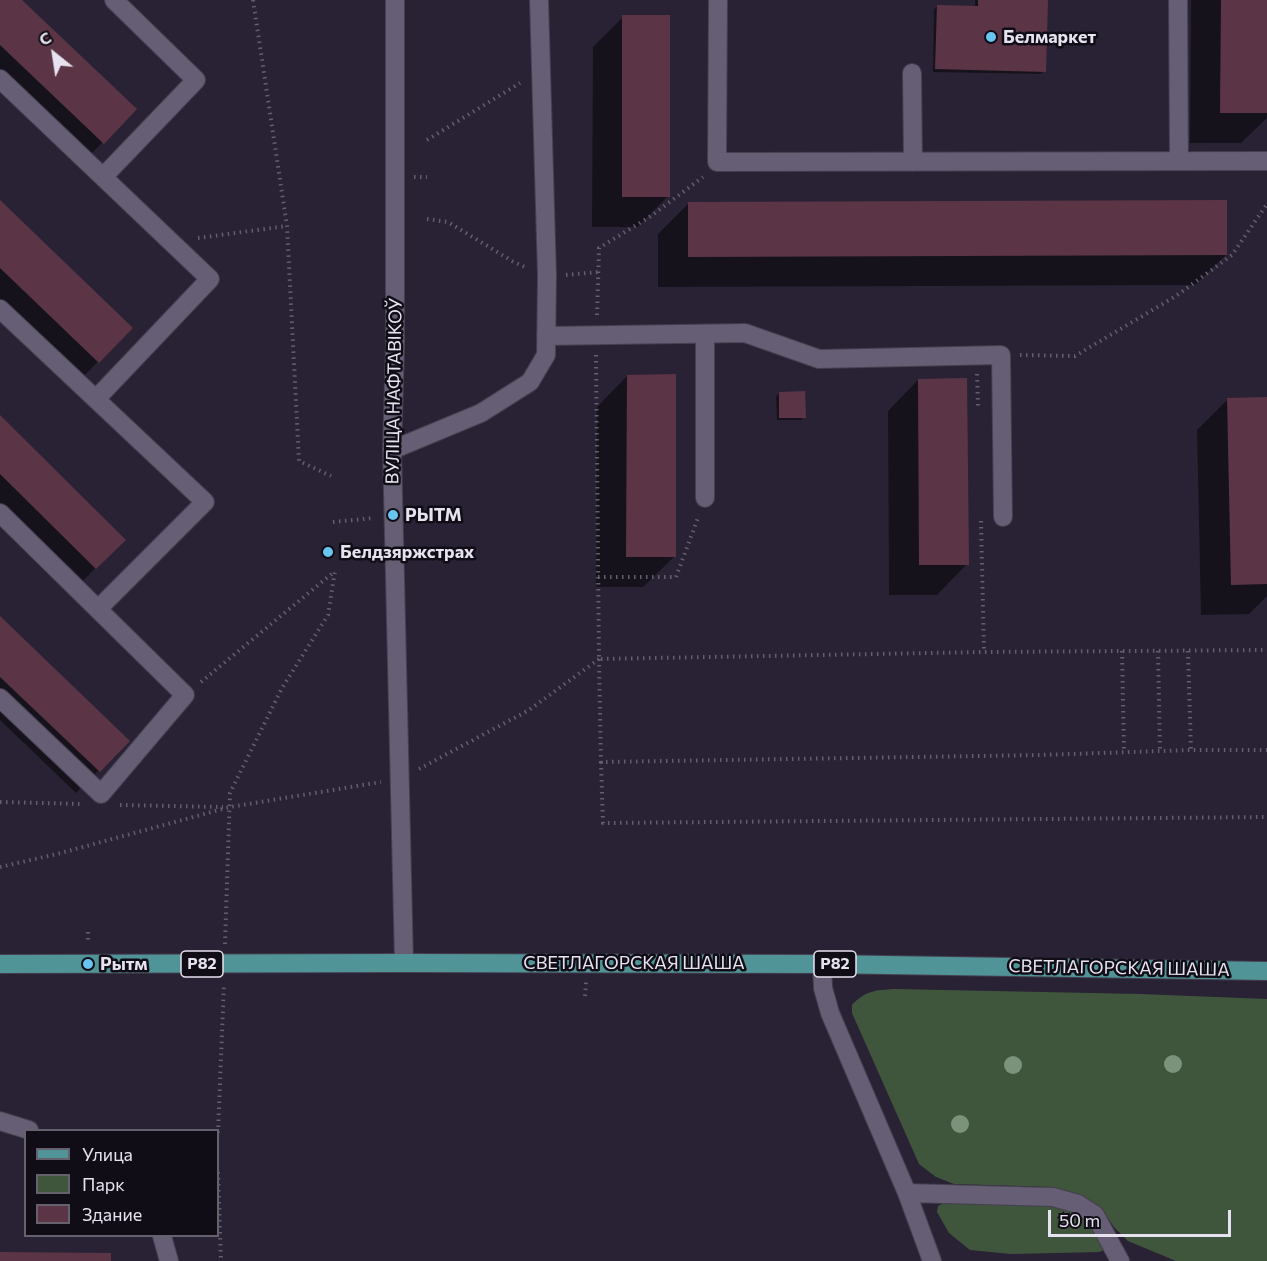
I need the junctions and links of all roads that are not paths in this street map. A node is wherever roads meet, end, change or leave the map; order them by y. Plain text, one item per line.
1 (114, 0) edge
2 (395, 0) edge
3 (539, 0) edge
4 (718, 0) edge
5 (1178, 0) edge
6 (912, 73) dead end
7 (0, 79) edge
8 (1179, 161) junction
9 (1267, 161) edge
10 (913, 162) junction
11 (103, 177) junction
12 (0, 309) edge
13 (705, 334) junction
14 (546, 336) junction
15 (96, 399) junction
16 (392, 450) junction
17 (705, 498) road end
18 (0, 513) edge
19 (1003, 517) dead end
20 (98, 609) junction
21 (0, 698) edge
22 (404, 963) junction
23 (0, 964) edge
24 (822, 964) junction
25 (1267, 971) edge
26 (0, 1121) edge
27 (24, 1129) edge
28 (907, 1193) junction
29 (162, 1237) edge
30 (169, 1261) edge
31 (933, 1261) edge
32 (1121, 1261) edge

1 - 11 street
2 - 16 street, ВУЛІЦА НАФТАВІКОЎ
3 - 14 street
4 - 10 street
5 - 8 street
6 - 10 street
7 - 11 street
8 - 9 street
8 - 10 street
11 - 15 street
12 - 15 street
13 - 14 street
13 - 17 street
13 - 19 street
14 - 16 street
15 - 20 street
16 - 22 street, ВУЛІЦА НАФТАВІКОЎ
18 - 20 street
20 - 21 street
22 - 23 main road, СВЕТЛАГОРСКАЯ ШАША / Р82
22 - 24 main road, СВЕТЛАГОРСКАЯ ШАША / Р82
24 - 25 main road, СВЕТЛАГОРСКАЯ ШАША / Р82
24 - 28 street
26 - 27 street
28 - 31 street
28 - 32 street
29 - 30 street

